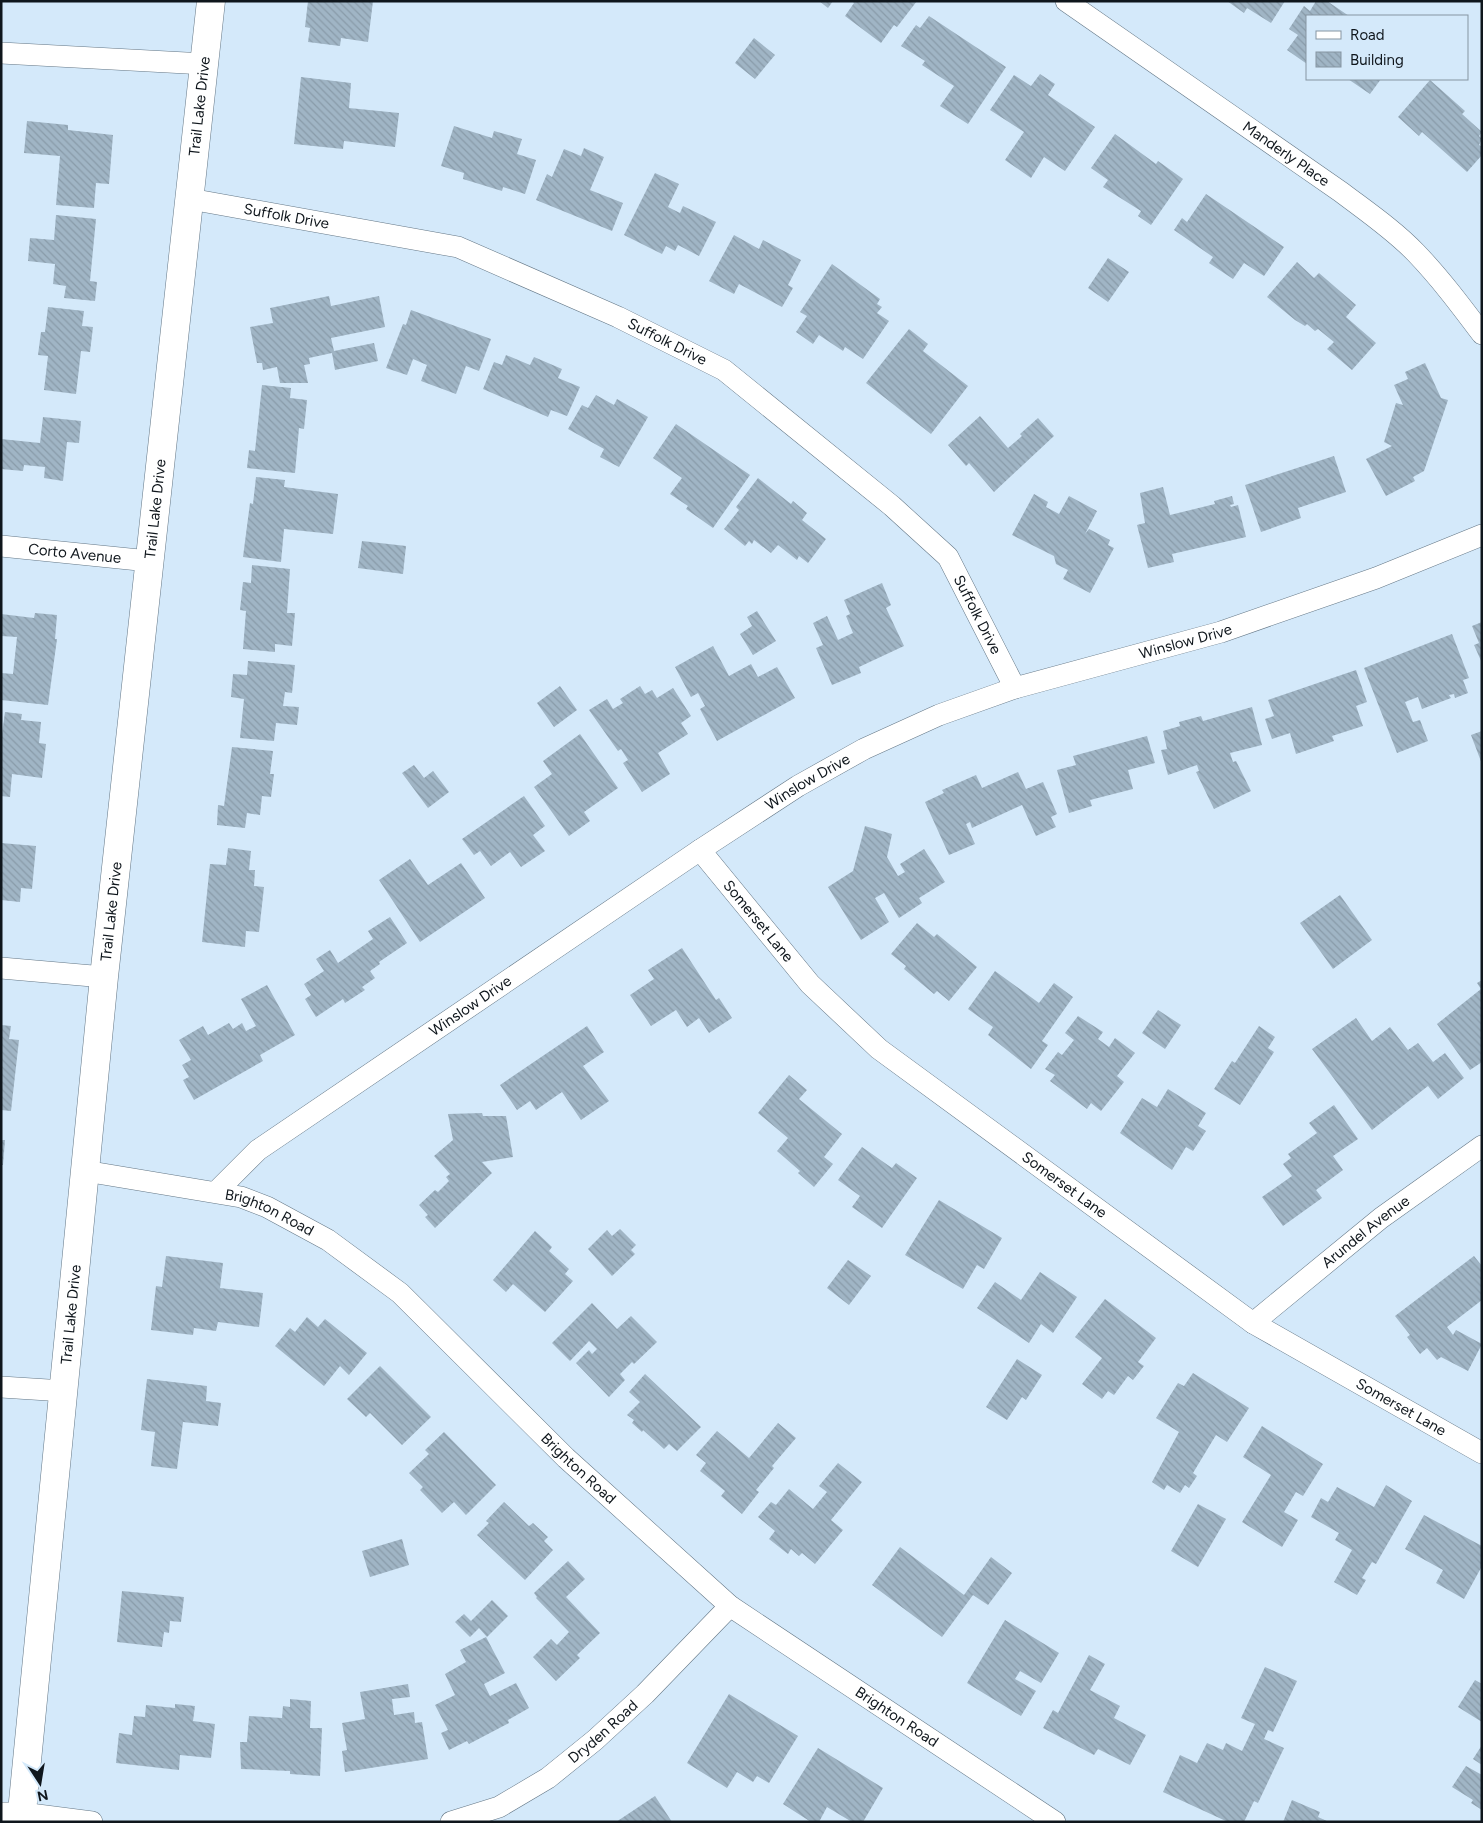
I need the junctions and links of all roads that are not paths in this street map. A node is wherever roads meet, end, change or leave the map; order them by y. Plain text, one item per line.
1 (211, 1) edge
2 (1066, 1) edge
3 (1, 53) edge
4 (205, 64) junction
5 (190, 199) junction
6 (1482, 334) edge
7 (1482, 535) edge
8 (1, 546) edge
9 (149, 561) junction
10 (1015, 688) junction
11 (700, 850) junction
12 (1, 968) edge
13 (104, 977) junction
14 (1482, 1146) edge
15 (85, 1171) junction
16 (216, 1192) junction
17 (1253, 1323) junction
18 (1, 1387) edge
19 (64, 1391) junction
20 (1482, 1453) edge
21 (730, 1606) junction
22 (15, 1816) edge
23 (92, 1822) edge
24 (451, 1822) edge
25 (1055, 1822) edge

1 - 4 street, Trail Lake Drive
2 - 6 street, Manderly Place
3 - 4 street
4 - 5 street, Trail Lake Drive
5 - 9 street, Trail Lake Drive
5 - 10 street, Suffolk Drive
7 - 10 street, Winslow Drive
8 - 9 street, Corto Avenue
9 - 13 street, Trail Lake Drive
10 - 11 street, Winslow Drive
11 - 16 street, Winslow Drive
11 - 17 street, Somerset Lane
12 - 13 street
13 - 15 street, Trail Lake Drive
14 - 17 street, Arundel Avenue
15 - 16 street, Brighton Road
15 - 19 street, Trail Lake Drive
16 - 21 street, Brighton Road
17 - 20 street, Somerset Lane
18 - 19 street
19 - 22 street, Trail Lake Drive
21 - 24 street, Dryden Road
21 - 25 street, Brighton Road
22 - 23 street

